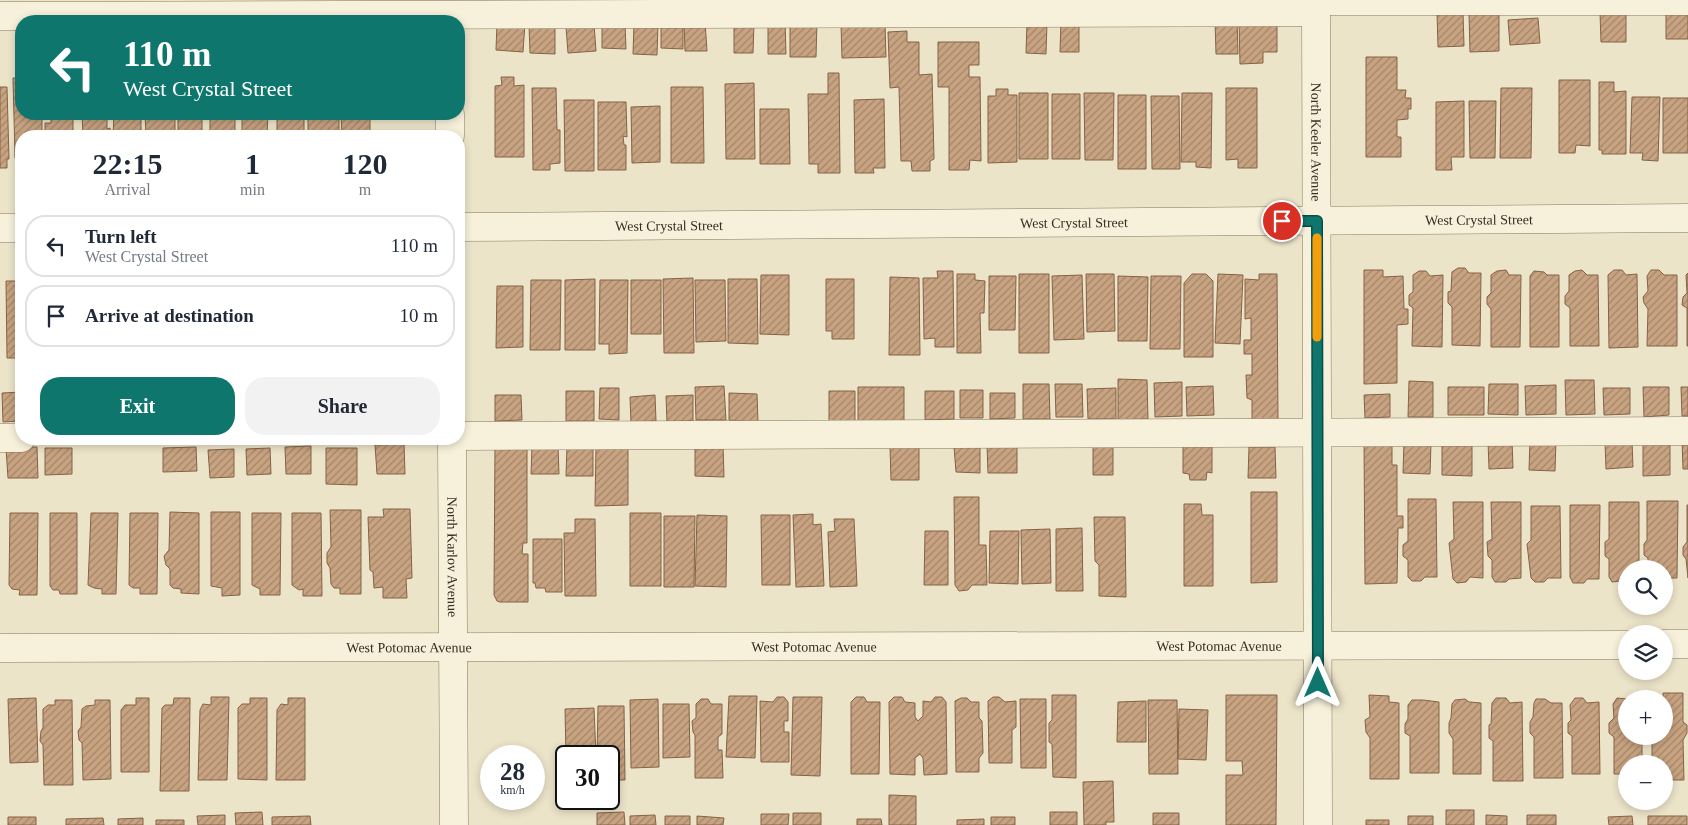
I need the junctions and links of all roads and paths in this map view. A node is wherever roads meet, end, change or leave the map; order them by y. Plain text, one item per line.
1 (1688, 1) edge
2 (1316, 4) edge
3 (449, 12) edge
4 (112, 15) edge
5 (0, 16) edge
6 (15, 16) edge
7 (1688, 218) edge
8 (1317, 221) junction
9 (465, 227) edge
10 (0, 228) edge
11 (15, 228) edge
12 (1688, 431) edge
13 (1317, 432) junction
14 (465, 436) edge
15 (0, 438) edge
16 (15, 438) edge
17 (452, 445) edge
18 (1618, 644) edge
19 (1673, 644) edge
20 (1688, 644) edge
21 (1318, 645) junction
22 (453, 647) junction
23 (0, 648) edge
24 (454, 825) edge
25 (1318, 825) edge

1 - 2 street
2 - 3 street
2 - 8 street, North Keeler Avenue
3 - 4 street
5 - 6 street
7 - 8 street, West Crystal Street
8 - 9 street, West Crystal Street
8 - 13 street, North Keeler Avenue
10 - 11 street
12 - 13 street
13 - 14 street
13 - 21 street, North Keeler Avenue
15 - 16 street
17 - 22 street, North Karlov Avenue
18 - 21 street, West Potomac Avenue
19 - 20 street
21 - 22 street, West Potomac Avenue
21 - 25 street, North Keeler Avenue
22 - 23 street, West Potomac Avenue
22 - 24 street, North Karlov Avenue

